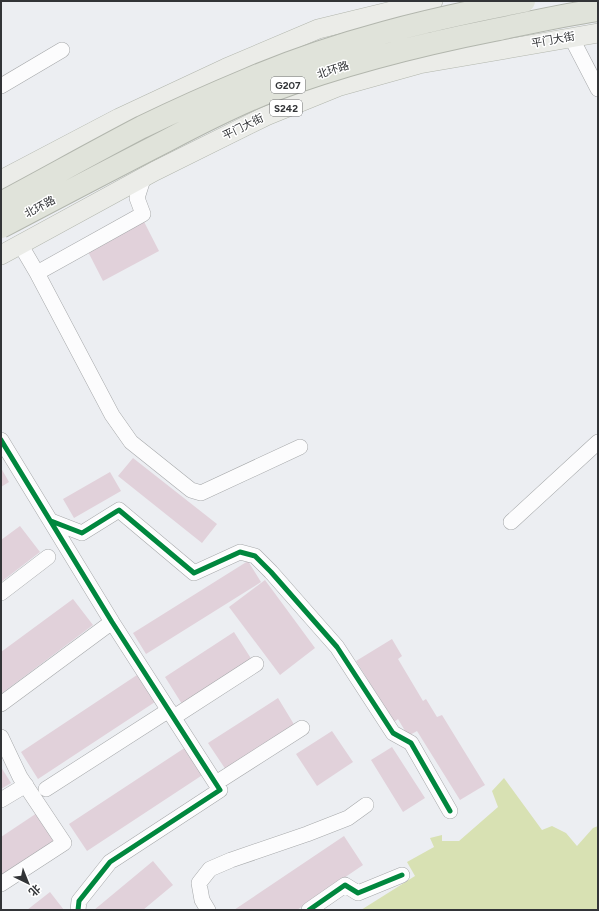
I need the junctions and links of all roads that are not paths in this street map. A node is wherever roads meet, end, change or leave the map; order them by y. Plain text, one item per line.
1 (433, 1) edge
2 (524, 1) edge
3 (598, 10) edge
4 (598, 33) edge
5 (572, 37) junction
6 (62, 50) dead end
7 (1, 86) edge
8 (598, 89) edge
9 (119, 118) junction
10 (146, 175) junction
11 (1, 180) edge
12 (1, 203) edge
13 (1, 227) edge
14 (20, 244) junction
15 (1, 255) edge
16 (37, 273) junction
17 (1, 440) edge
18 (598, 442) edge
19 (300, 447) dead end
20 (51, 521) junction
21 (511, 522) dead end
22 (48, 557) dead end
23 (1, 593) edge
24 (112, 622) junction
25 (256, 664) dead end
26 (1, 704) edge
27 (171, 713) junction
28 (302, 728) dead end
29 (1, 737) edge
30 (216, 783) junction
31 (26, 785) junction
32 (46, 790) dead end
33 (1, 800) edge
34 (366, 805) dead end
35 (450, 810) dead end
36 (402, 875) dead end
37 (1, 884) edge
38 (78, 910) edge
39 (208, 910) edge
40 (309, 910) edge

1 - 9 main road
2 - 12 highway, 北环路 / G207, bridge
3 - 13 highway, 北环路 / G207, bridge
4 - 5 main road, 平门大街 / S242
5 - 8 street
5 - 10 main road, 平门大街 / S242
6 - 7 street
9 - 10 main road
9 - 11 main road
10 - 14 main road, 平门大街 / S242
10 - 16 street
14 - 15 main road, 平门大街 / S242
14 - 16 street
16 - 19 street
17 - 20 street
18 - 21 street
20 - 24 street
20 - 35 street
22 - 23 street
24 - 26 street
24 - 27 street
25 - 27 street
27 - 30 street
27 - 32 street
28 - 30 street
29 - 31 street
30 - 38 street
31 - 33 street
31 - 37 street
34 - 39 street
36 - 40 street

